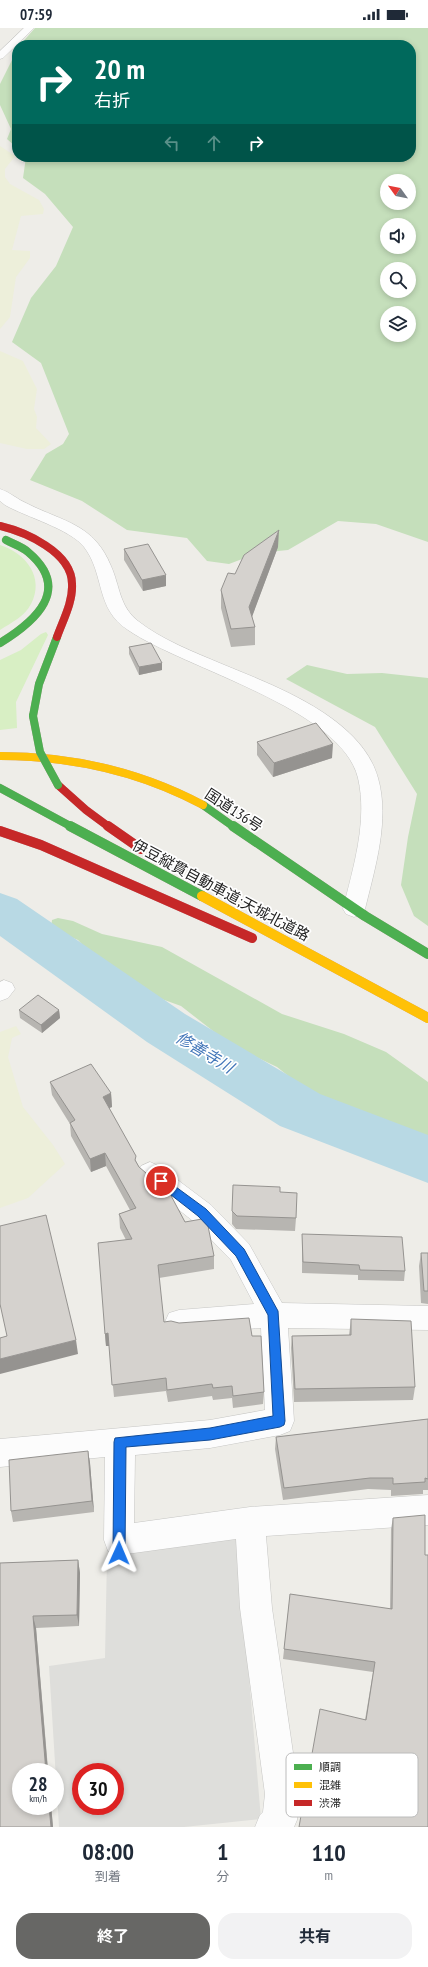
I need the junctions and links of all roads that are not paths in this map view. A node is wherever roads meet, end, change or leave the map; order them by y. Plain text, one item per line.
1 (29, 28) edge
2 (17, 40) edge
3 (12, 44) edge
4 (0, 56) edge
5 (0, 494) edge
6 (0, 526) edge
7 (0, 538) edge
8 (0, 643) edge
9 (0, 756) edge
10 (0, 788) edge
11 (0, 831) edge
12 (151, 855) dead end
13 (219, 894) dead end
14 (354, 909) junction
15 (258, 941) dead end
16 (428, 954) edge
17 (294, 957) dead end
18 (365, 983) junction
19 (418, 1012) junction
20 (428, 1018) edge
21 (150, 1172) dead end
22 (274, 1315) junction
23 (428, 1318) edge
24 (178, 1322) edge
25 (120, 1442) junction
26 (0, 1453) edge
27 (428, 1510) edge
28 (250, 1522) junction
29 (272, 1827) edge

1 - 2 street
3 - 4 street
5 - 14 street
6 - 12 highway, bridge
7 - 8 highway
9 - 14 highway, 国道136号
10 - 18 highway, 伊豆縦貫自動車道;天城北道路
11 - 15 highway
13 - 18 highway
14 - 16 highway, 国道136号
17 - 19 highway
18 - 19 highway, 伊豆縦貫自動車道;天城北道路
19 - 20 highway, 伊豆縦貫自動車道;天城北道路
21 - 22 street
22 - 23 street
22 - 24 street
22 - 25 street
25 - 26 street
25 - 28 street
27 - 28 street
28 - 29 street

